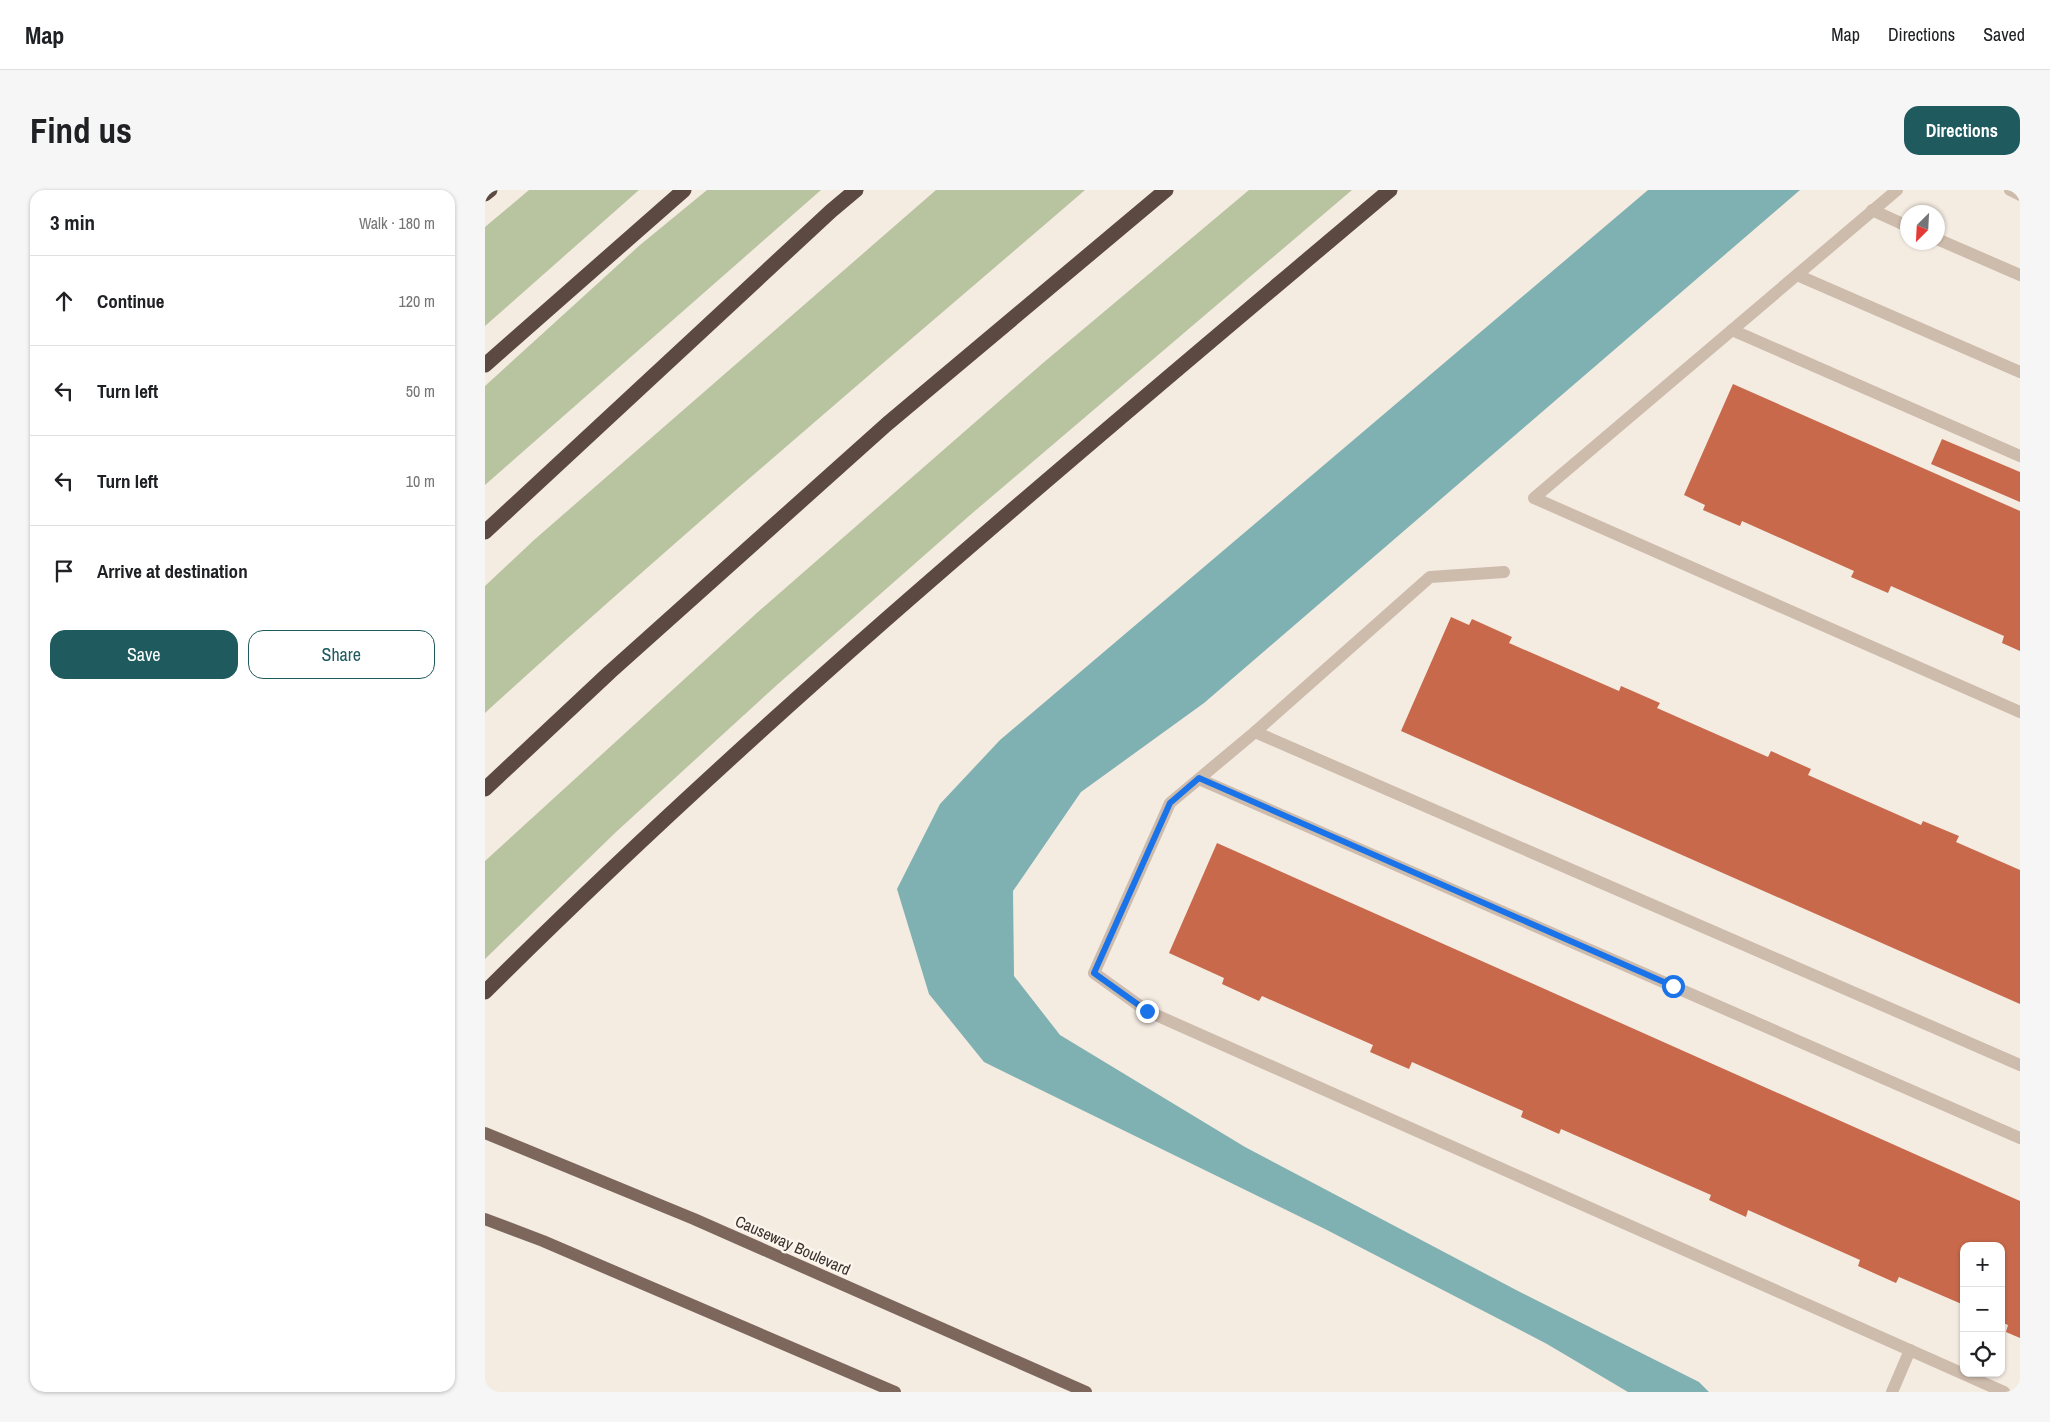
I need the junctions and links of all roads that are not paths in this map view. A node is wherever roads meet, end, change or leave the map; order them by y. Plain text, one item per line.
1 (490, 190) edge
2 (684, 190) edge
3 (856, 190) edge
4 (1166, 190) edge
5 (1390, 190) edge
6 (1897, 190) edge
7 (2010, 190) edge
8 (485, 194) edge
9 (2020, 194) edge
10 (1872, 210) junction
11 (1900, 223) edge
12 (1945, 242) edge
13 (1797, 275) junction
14 (2020, 275) edge
15 (1732, 330) junction
16 (485, 365) edge
17 (2020, 372) edge
18 (2020, 456) edge
19 (485, 532) edge
20 (1503, 572) dead end
21 (2020, 712) edge
22 (1255, 732) junction
23 (1199, 778) junction
24 (485, 789) edge
25 (485, 992) edge
26 (2020, 1064) edge
27 (485, 1133) edge
28 (2020, 1138) edge
29 (485, 1220) edge
30 (1910, 1350) junction
31 (895, 1392) edge
32 (1086, 1392) edge
33 (1892, 1392) edge
34 (2004, 1392) edge

1 - 8 highway
2 - 16 highway
3 - 19 highway
4 - 24 highway
5 - 25 highway
6 - 10 lane
7 - 9 lane
10 - 11 lane
10 - 13 lane
12 - 14 lane
13 - 15 lane
13 - 17 lane
15 - 18 lane
15 - 21 lane
20 - 22 lane
22 - 23 lane
22 - 26 lane
23 - 28 lane
23 - 30 lane
27 - 32 main road, Causeway Boulevard
29 - 31 main road
30 - 33 lane
30 - 34 lane

